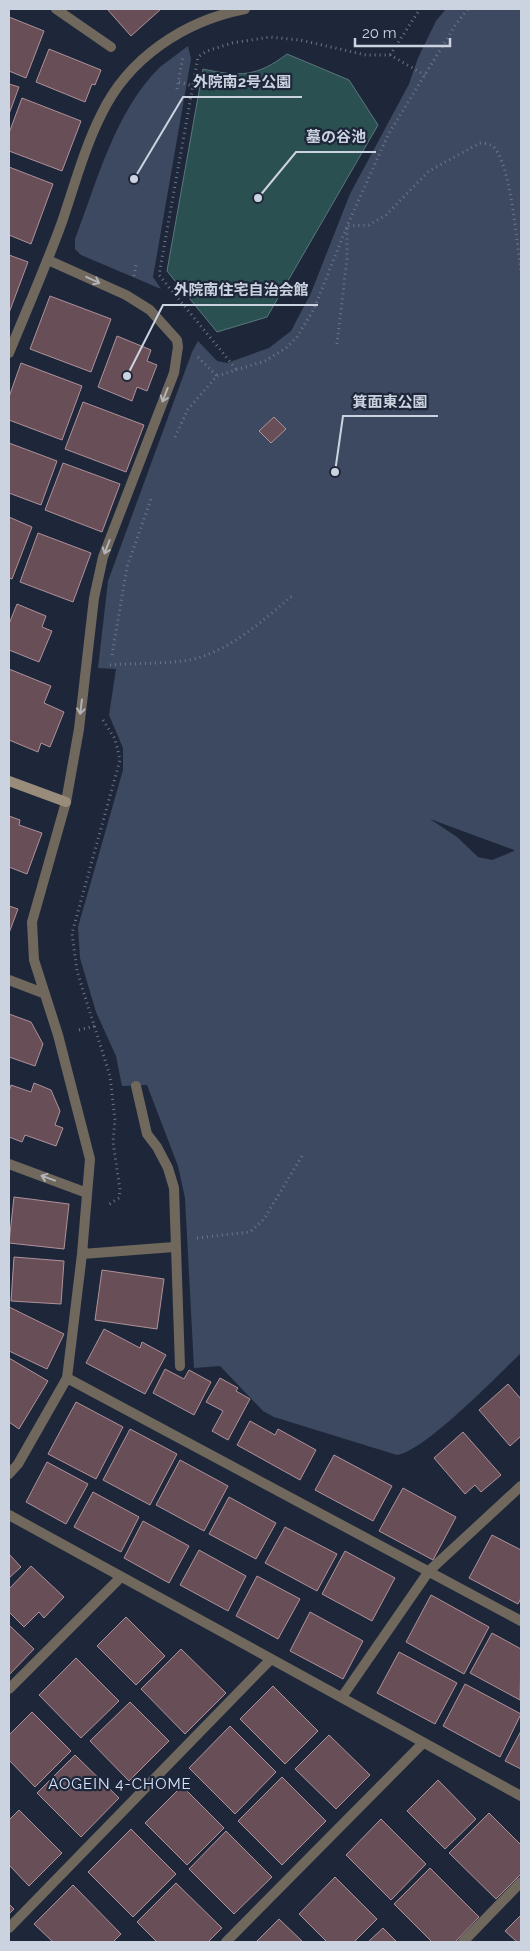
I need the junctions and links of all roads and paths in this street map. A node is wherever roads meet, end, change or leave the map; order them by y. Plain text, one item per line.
1 (56, 9) edge
2 (245, 9) edge
3 (420, 9) edge
4 (468, 9) edge
5 (171, 36) junction
6 (111, 47) dead end
7 (390, 55) junction
8 (425, 76) junction
9 (179, 82) junction
10 (193, 86) junction
11 (177, 89) dead end
12 (347, 226) junction
13 (48, 260) junction
14 (136, 265) dead end
15 (521, 271) edge
16 (134, 278) dead end
17 (337, 344) dead end
18 (9, 353) edge
19 (236, 370) junction
20 (171, 445) dead end
21 (154, 491) dead end
22 (293, 595) dead end
23 (110, 665) junction
24 (109, 674) dead end
25 (104, 712) dead end
26 (9, 780) edge
27 (66, 802) junction
28 (9, 980) edge
29 (43, 993) junction
30 (136, 1086) dead end
31 (302, 1156) dead end
32 (9, 1164) edge
33 (88, 1193) junction
34 (86, 1210) junction
35 (190, 1238) dead end
36 (174, 1247) junction
37 (82, 1254) junction
38 (180, 1366) dead end
39 (67, 1378) junction
40 (9, 1474) edge
41 (521, 1486) edge
42 (9, 1515) edge
43 (429, 1571) junction
44 (121, 1576) junction
45 (521, 1621) edge
46 (271, 1659) junction
47 (9, 1689) edge
48 (342, 1698) junction
49 (423, 1743) junction
50 (521, 1796) edge
51 (521, 1882) edge
52 (9, 1928) edge
53 (226, 1942) edge
54 (463, 1942) edge

1 - 6 street
2 - 5 street
3 - 7 path
4 - 8 path
5 - 9 path
5 - 13 street
7 - 8 path
7 - 10 path
8 - 12 path
9 - 10 path
9 - 11 path
10 - 19 path
12 - 15 path
12 - 17 path
12 - 19 path
13 - 18 street
13 -> 27 street
14 - 16 path
19 - 20 path
21 - 23 path
22 - 23 path
23 - 24 path
25 - 34 path
26 - 27 street
27 - 29 street
28 - 29 street
29 - 33 street
30 - 36 street
31 - 35 path
33 -> 32 street
33 - 34 street
34 - 37 street
36 - 37 street
36 - 38 street
37 - 39 street
39 - 40 street
39 - 43 street
41 - 43 street
42 - 44 street
43 - 45 street
43 - 48 street
44 - 46 street
44 - 47 street
46 - 48 street
46 - 52 street
48 - 49 street
49 - 50 street
49 - 53 street
51 - 54 street

